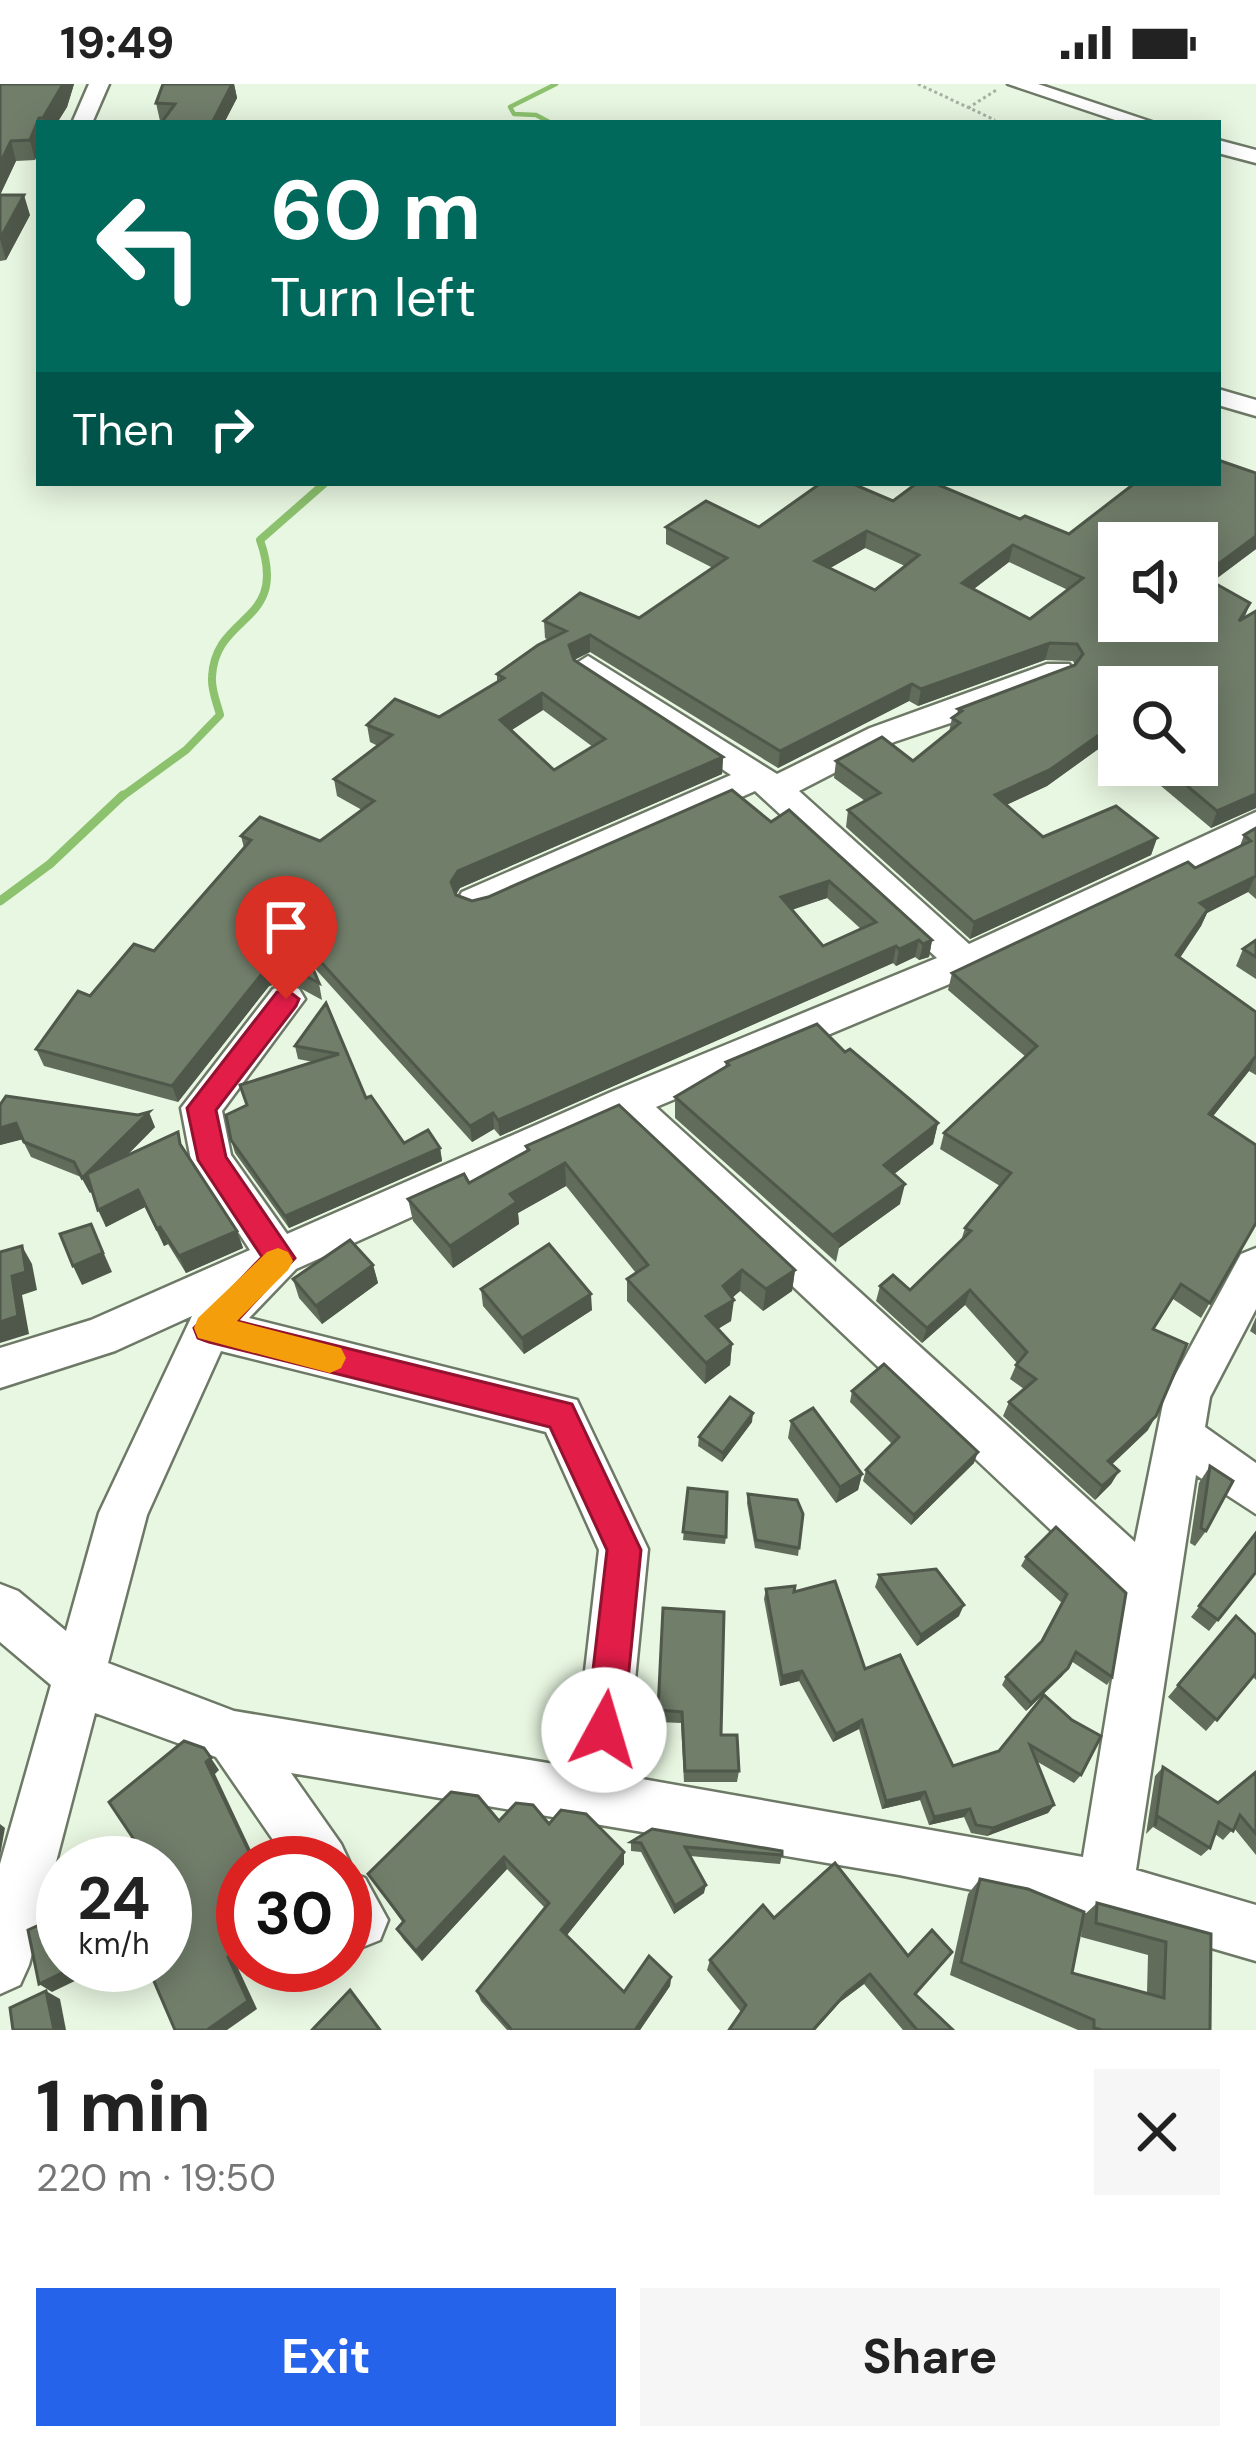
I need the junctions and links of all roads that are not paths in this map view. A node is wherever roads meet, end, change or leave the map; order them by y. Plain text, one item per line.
1 (99, 84) edge
2 (1018, 84) edge
3 (83, 120) edge
4 (1135, 120) edge
5 (1221, 147) edge
6 (1256, 157) edge
7 (1221, 398) edge
8 (1256, 408) edge
9 (588, 667) edge
10 (1058, 671) edge
11 (767, 783) junction
12 (1256, 824) edge
13 (475, 901) edge
14 (965, 962) junction
15 (286, 999) dead end
16 (625, 1103) junction
17 (280, 1258) junction
18 (1256, 1268) edge
19 (209, 1328) junction
20 (1241, 1339) edge
21 (0, 1368) edge
22 (1179, 1436) junction
23 (1256, 1491) edge
24 (1153, 1592) junction
25 (0, 1609) edge
26 (81, 1677) junction
27 (234, 1737) junction
28 (568, 1790) junction
29 (303, 1836) edge
30 (1105, 1889) junction
31 (1256, 1933) edge
32 (0, 1964) edge

1 - 3 street
2 - 4 street
5 - 6 street
7 - 8 street
9 - 11 street
10 - 11 street
11 - 13 street
11 - 14 street
12 - 14 street
14 - 16 street
15 - 17 street
16 - 17 street
16 - 24 street
17 - 19 street
17 - 21 street
18 - 20 street
19 - 26 street
19 - 28 street
20 - 22 street
22 - 23 street
22 - 24 street
24 - 30 street
25 - 26 street
26 - 27 street
26 - 32 street
27 - 28 street
27 - 29 street
28 - 30 street
30 - 31 street

